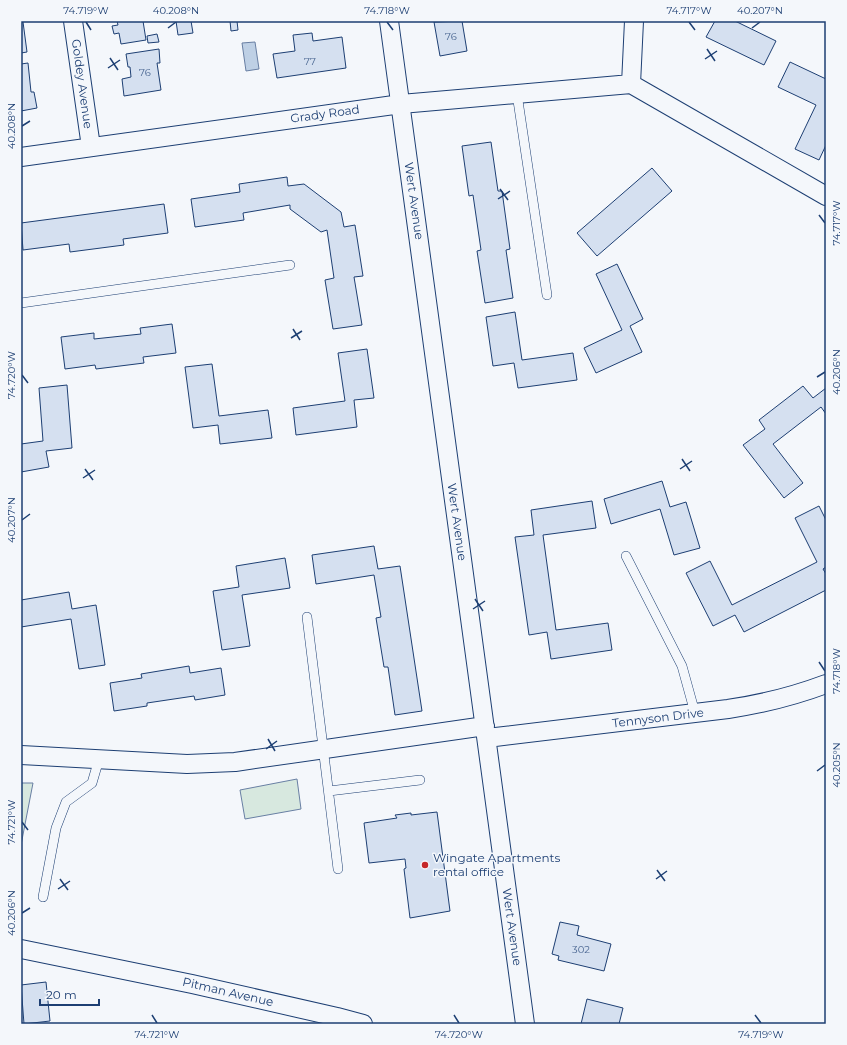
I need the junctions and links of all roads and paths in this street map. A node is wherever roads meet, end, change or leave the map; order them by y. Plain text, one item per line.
1 (73, 21) edge
2 (389, 21) edge
3 (634, 21) edge
4 (631, 84) junction
5 (517, 94) junction
6 (401, 104) junction
7 (91, 147) junction
8 (21, 157) edge
9 (826, 196) edge
10 (290, 265) dead end
11 (547, 295) dead end
12 (21, 303) edge
13 (626, 556) dead end
14 (307, 617) dead end
15 (826, 684) edge
16 (696, 713) junction
17 (486, 732) junction
18 (324, 749) junction
19 (21, 755) edge
20 (99, 759) junction
21 (420, 780) dead end
22 (329, 791) junction
23 (338, 869) dead end
24 (43, 897) dead end
25 (21, 949) edge
26 (363, 1024) edge
27 (525, 1024) edge

1 - 7 street, Goldey Avenue
2 - 6 street, Wert Avenue
3 - 4 street
4 - 5 street, Grady Road
4 - 9 street
5 - 6 street, Grady Road
5 - 11 lane
6 - 7 street, Grady Road
6 - 17 street, Wert Avenue
7 - 8 street, Grady Road
10 - 12 lane
13 - 16 lane
14 - 18 lane
15 - 16 street, Tennyson Drive
16 - 17 street, Tennyson Drive
17 - 18 street, Tennyson Drive
17 - 27 street, Wert Avenue
18 - 20 street, Tennyson Drive
18 - 22 lane
19 - 20 street, Tennyson Drive
20 - 24 lane
21 - 22 lane
22 - 23 lane
25 - 26 street, Pitman Avenue

